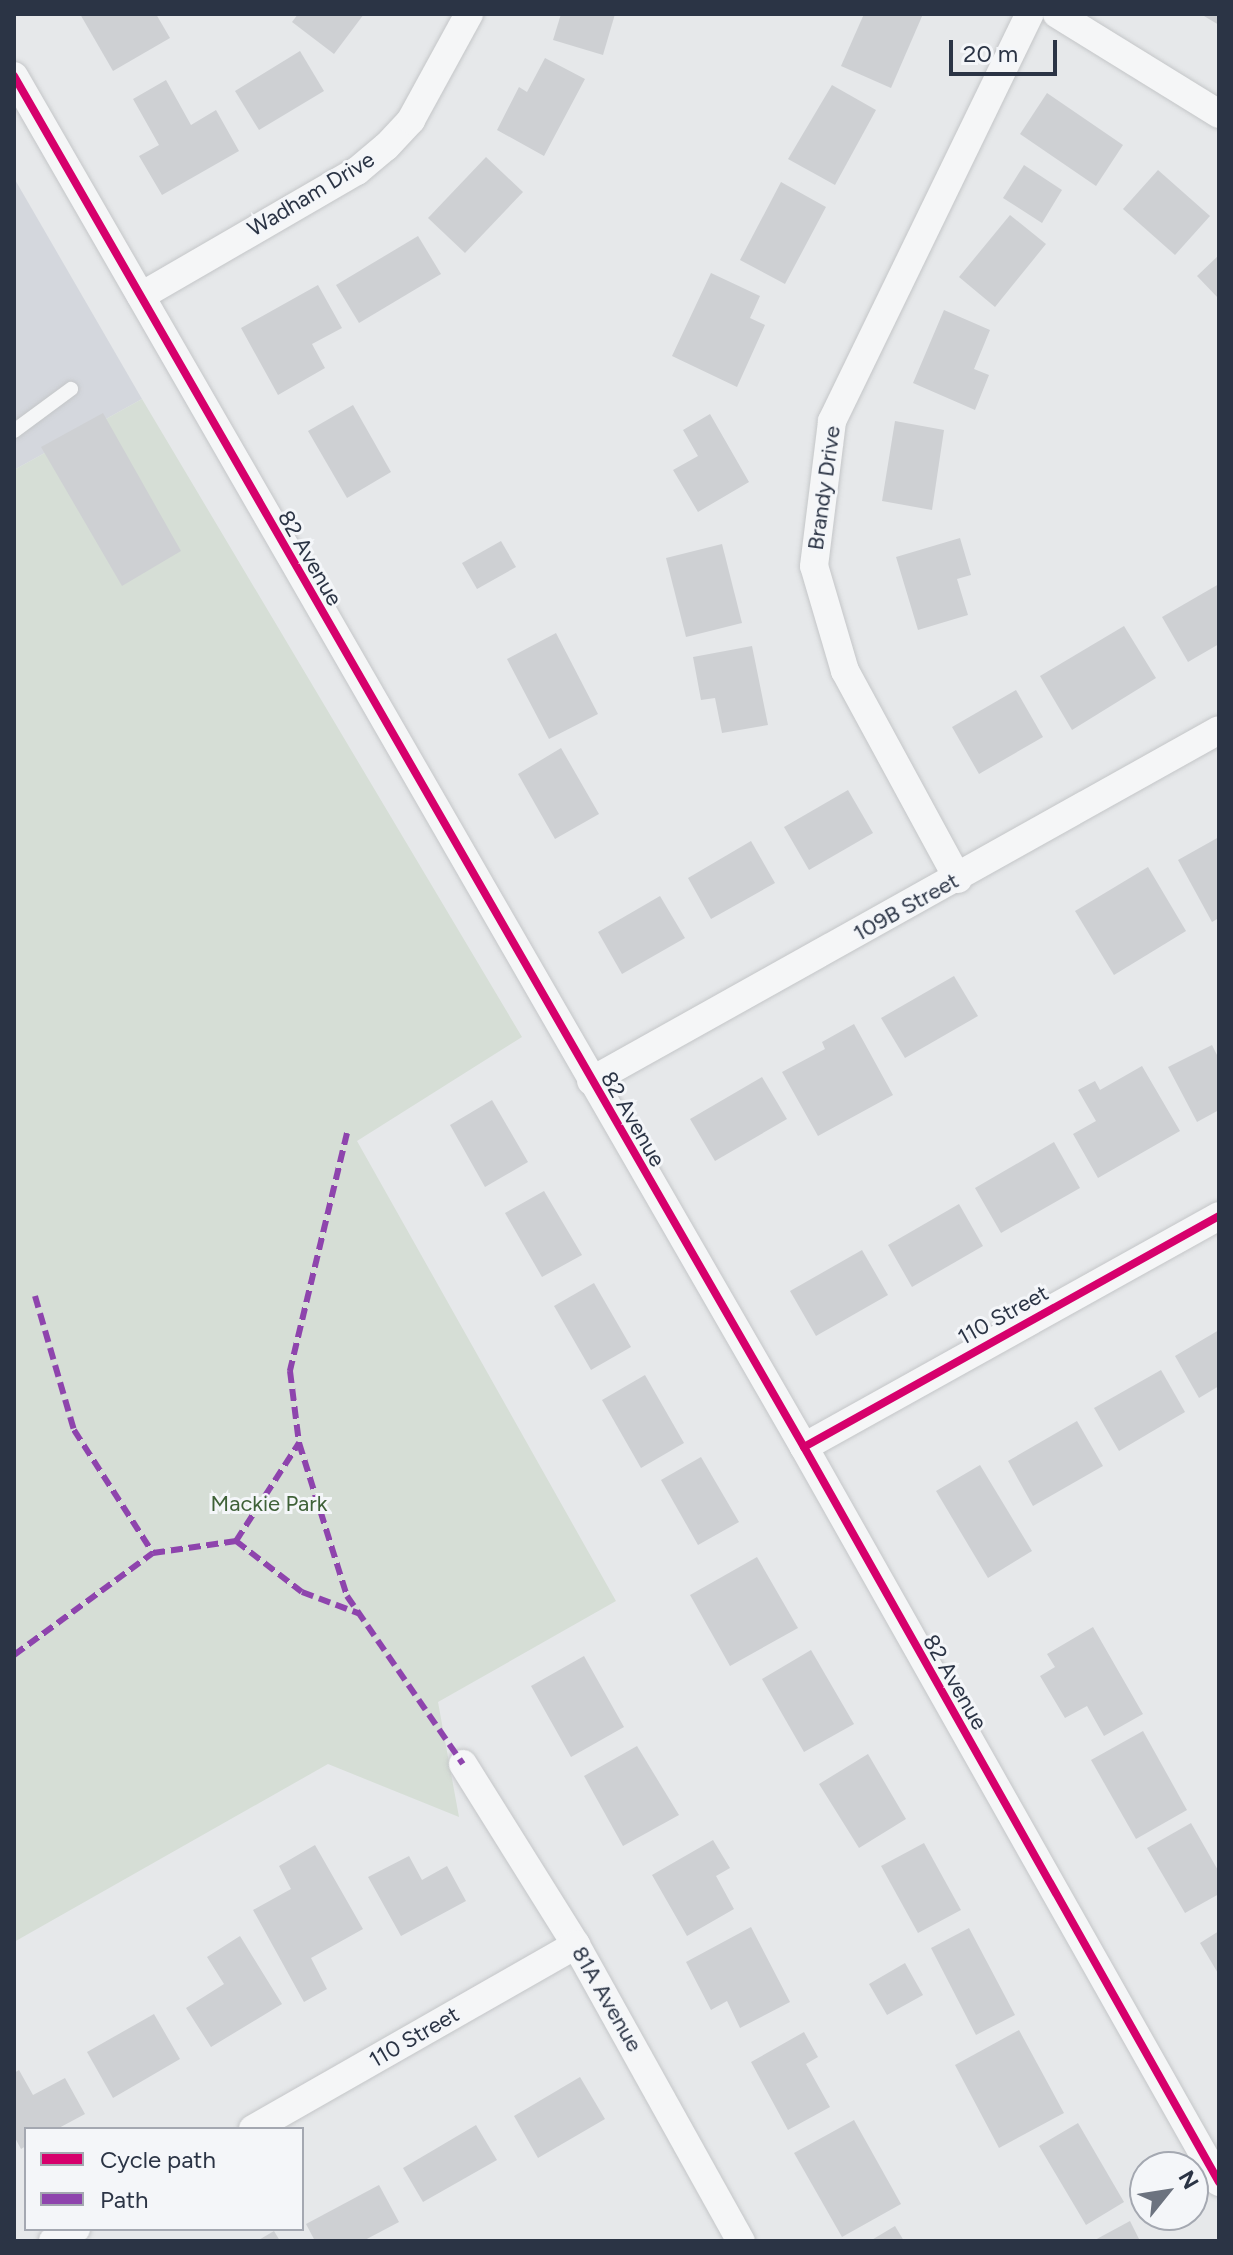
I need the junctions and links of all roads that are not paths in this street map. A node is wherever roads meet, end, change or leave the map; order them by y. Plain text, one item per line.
1 (469, 14) edge
2 (1030, 14) edge
3 (1057, 14) edge
4 (14, 76) edge
5 (1219, 114) edge
6 (141, 296) junction
7 (71, 389) dead end
8 (14, 431) edge
9 (1219, 730) edge
10 (958, 879) junction
11 (591, 1081) junction
12 (1219, 1216) edge
13 (804, 1447) junction
14 (463, 1764) dead end
15 (576, 1945) junction
16 (257, 2127) edge
17 (1219, 2182) edge
18 (72, 2231) edge
19 (53, 2241) edge
20 (741, 2241) edge

1 - 6 street, Wadham Drive
2 - 10 street, Brandy Drive
3 - 5 street
4 - 6 street, 82 Avenue
6 - 11 street, 82 Avenue
7 - 8 lane
9 - 10 street, 109B Street
10 - 11 street, 109B Street
11 - 13 street, 82 Avenue
12 - 13 street, 110 Street
13 - 17 street, 82 Avenue
14 - 15 street, 81A Avenue
15 - 16 street, 110 Street
15 - 20 street, 81A Avenue
18 - 19 street

